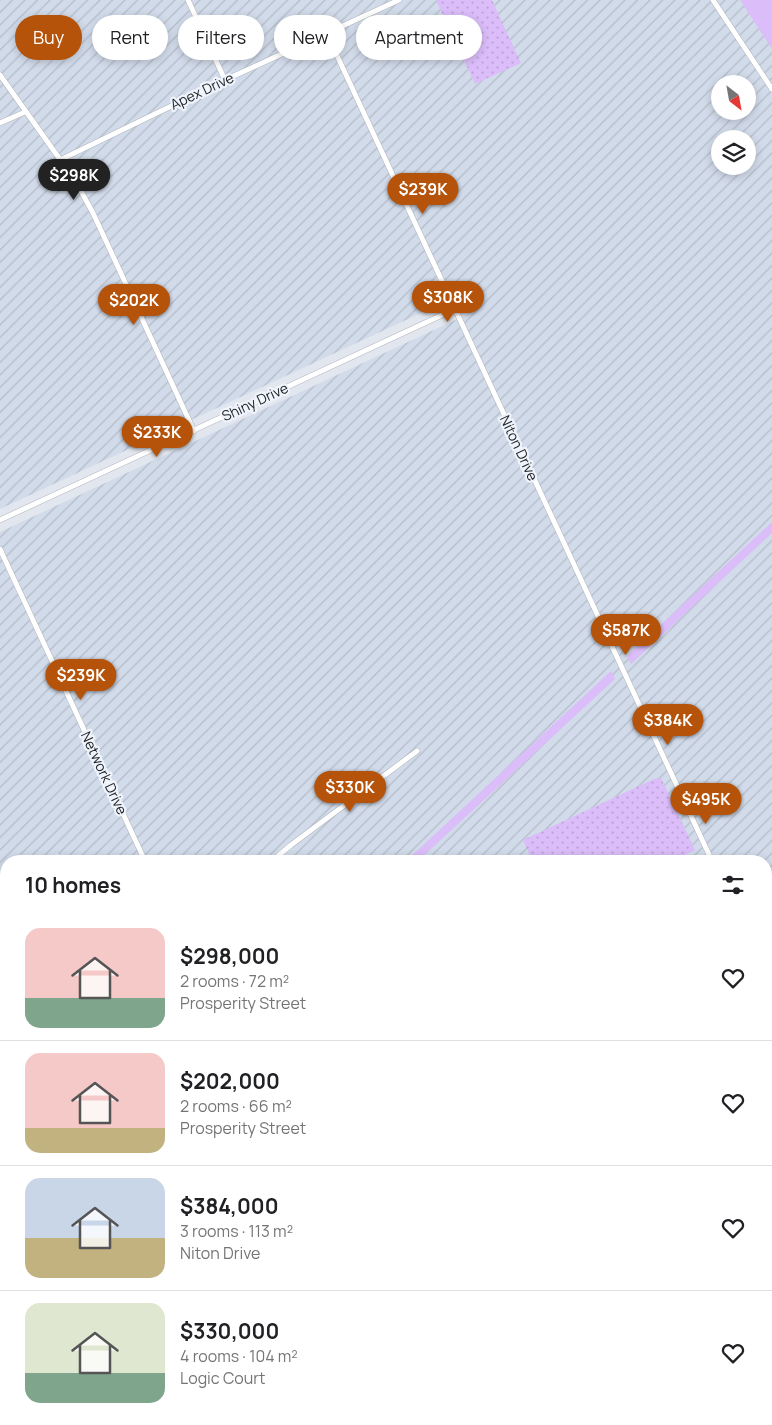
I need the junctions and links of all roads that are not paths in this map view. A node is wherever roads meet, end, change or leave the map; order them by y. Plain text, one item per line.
1 (188, 0) edge
2 (399, 0) edge
3 (713, 0) edge
4 (346, 25) edge
5 (274, 58) edge
6 (339, 60) edge
7 (0, 75) edge
8 (225, 80) junction
9 (772, 90) edge
10 (24, 112) junction
11 (0, 123) edge
12 (60, 160) junction
13 (455, 309) junction
14 (194, 431) junction
15 (0, 520) edge
16 (0, 549) edge
17 (416, 751) dead end
18 (142, 855) edge
19 (279, 855) edge
20 (709, 855) edge

1 - 8 street
2 - 4 street, Apex Drive
3 - 9 street
5 - 8 street, Apex Drive
6 - 13 street, Niton Drive
7 - 10 street
8 - 12 street, Apex Drive
10 - 11 street
10 - 12 street
12 - 14 street
13 - 14 street, Shiny Drive
13 - 20 street, Niton Drive
14 - 15 street, Shiny Drive
16 - 18 street, Network Drive
17 - 19 street

